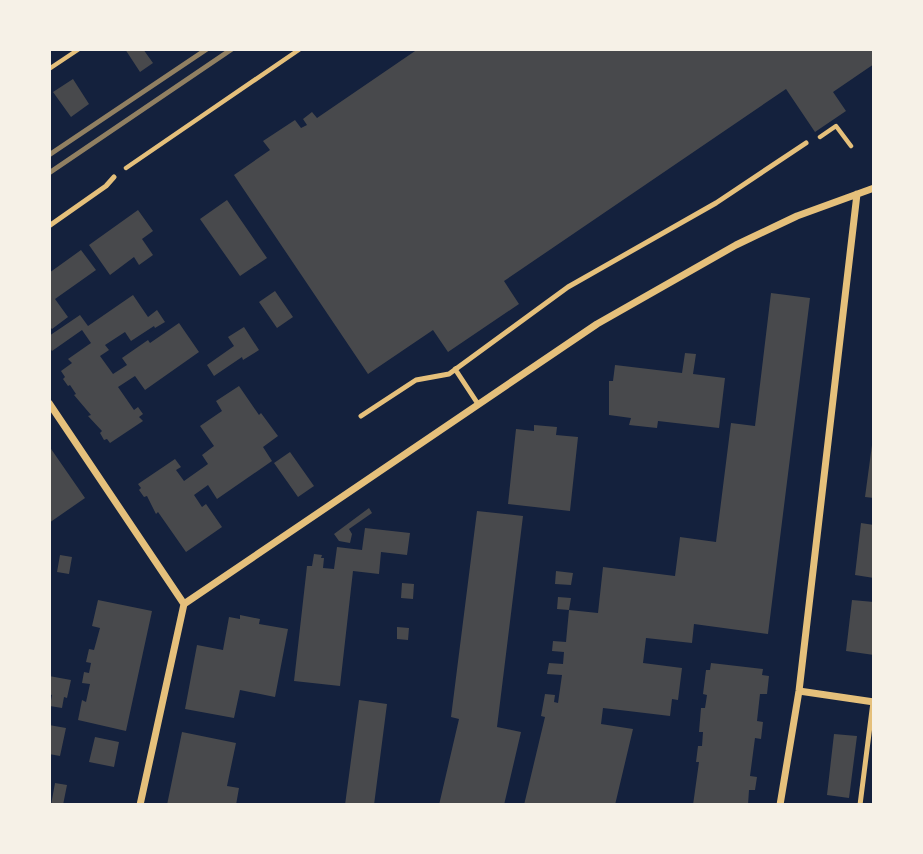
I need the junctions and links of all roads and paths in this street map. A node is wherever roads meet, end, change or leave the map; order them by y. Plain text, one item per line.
1 (79, 49) edge
2 (300, 49) edge
3 (49, 69) edge
4 (806, 143) joint
5 (851, 146) dead end
6 (114, 177) joint
7 (874, 188) edge
8 (857, 194) junction
9 (49, 226) edge
10 (455, 369) junction
11 (49, 403) edge
12 (478, 404) junction
13 (361, 416) dead end
14 (184, 604) junction
15 (799, 691) junction
16 (874, 702) edge
17 (140, 805) edge
18 (780, 805) edge
19 (860, 805) edge

1 - 3 path
2 - 6 path
4 - 5 path
4 - 10 lane
6 - 9 lane
7 - 8 street
8 - 12 street
8 - 15 street
10 - 12 lane
10 - 13 lane
11 - 14 street
12 - 14 street
14 - 17 street
15 - 16 street
15 - 18 street
16 - 19 lane

